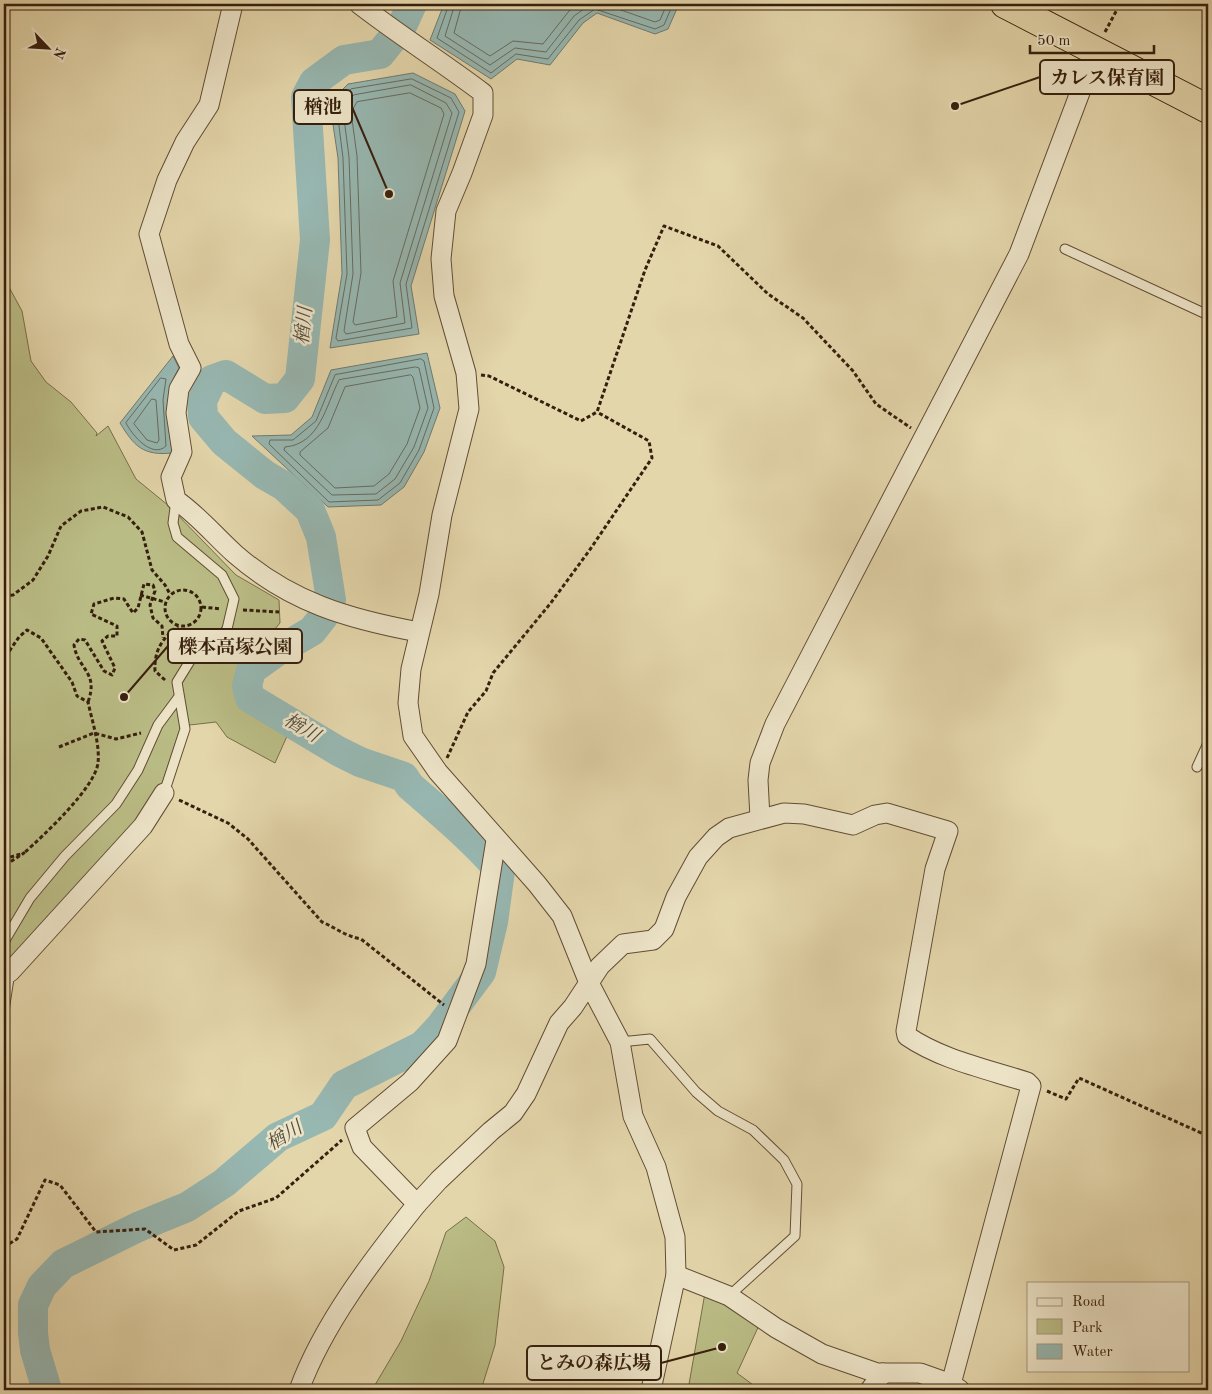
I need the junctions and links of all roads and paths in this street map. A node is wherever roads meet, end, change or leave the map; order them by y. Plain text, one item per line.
1 (233, 4) edge
2 (359, 4) edge
3 (1006, 4) edge
4 (1120, 4) edge
5 (1096, 50) junction
6 (1208, 109) edge
7 (1065, 249) dead end
8 (1208, 316) edge
9 (466, 373) junction
10 (597, 412) junction
11 (923, 436) junction
12 (176, 500) junction
13 (170, 594) junction
14 (140, 595) junction
15 (4, 596) edge
16 (152, 599) junction
17 (165, 602) junction
18 (178, 626) junction
19 (419, 632) junction
20 (163, 638) junction
21 (4, 654) edge
22 (177, 682) junction
23 (178, 698) junction
24 (88, 702) junction
25 (158, 725) junction
26 (94, 733) junction
27 (1208, 743) edge
28 (59, 747) dead end
29 (1197, 767) dead end
30 (438, 772) junction
31 (164, 793) junction
32 (760, 818) junction
33 (496, 840) junction
34 (24, 853) junction
35 (4, 859) edge
36 (4, 866) edge
37 (4, 942) edge
38 (7, 970) edge
39 (589, 983) junction
40 (4, 1011) edge
41 (457, 1013) junction
42 (620, 1042) junction
43 (1032, 1086) junction
44 (355, 1128) junction
45 (1208, 1136) edge
46 (417, 1204) junction
47 (4, 1247) edge
48 (676, 1275) junction
49 (729, 1296) junction
50 (884, 1373) junction
51 (956, 1387) edge
52 (299, 1390) edge
53 (651, 1390) edge
54 (870, 1390) edge

1 - 12 street
2 - 9 street
3 - 5 highway
4 - 5 path
5 - 6 highway
5 - 11 street
7 - 8 lane
9 - 10 path
9 - 19 street
10 - 11 path
10 - 30 path
11 - 32 street
12 - 19 street
12 - 22 lane
13 - 15 path
13 - 17 path
13 - 18 path
14 - 16 path
14 - 16 path
14 - 24 path
16 - 17 path
16 - 20 path
17 - 18 path
18 - 20 path
19 - 30 street
20 - 22 path
21 - 24 path
22 - 23 lane
23 - 25 lane
23 - 31 lane
24 - 26 path
25 - 26 path
25 - 37 lane
26 - 28 path
26 - 34 path
27 - 29 lane
30 - 33 street
31 - 38 street
31 - 41 path
32 - 39 street
32 - 43 street
33 - 39 street
33 - 41 street
34 - 35 path
34 - 36 path
38 - 40 lane
39 - 42 street
39 - 46 street
41 - 44 street
42 - 48 street
42 - 49 lane
43 - 45 path
43 - 51 street
44 - 46 street
44 - 47 path
46 - 52 street
48 - 49 street
48 - 53 street
49 - 50 street
50 - 51 street
50 - 54 street

